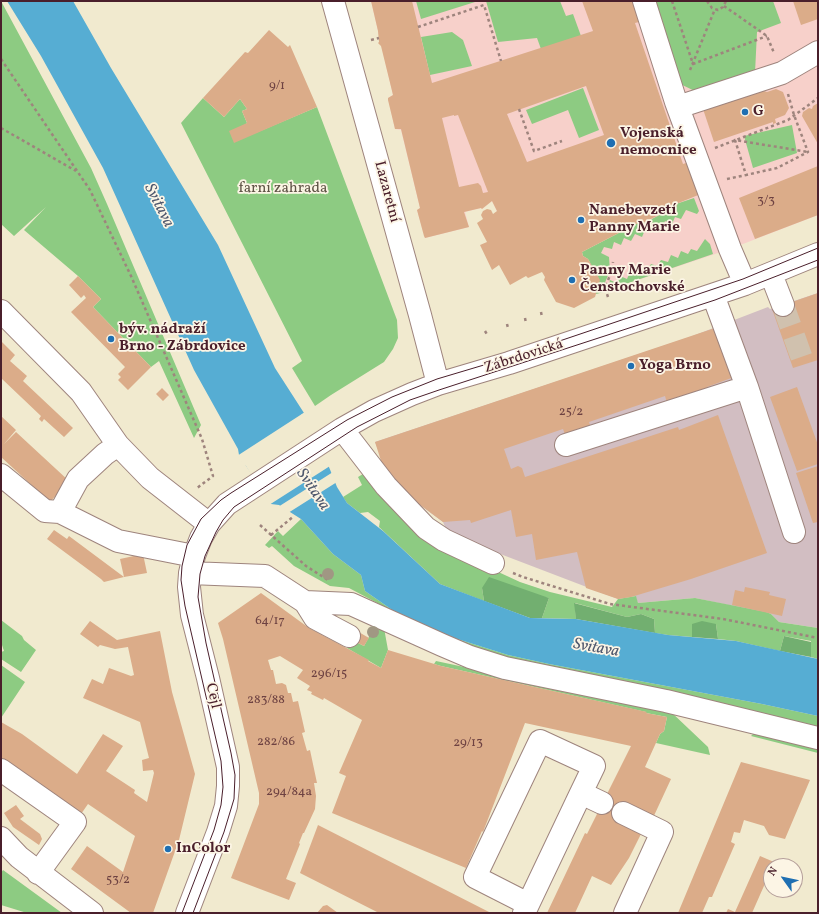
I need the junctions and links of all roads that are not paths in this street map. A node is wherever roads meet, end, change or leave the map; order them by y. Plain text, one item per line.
1 (333, 1) edge
2 (644, 1) edge
3 (818, 52) edge
4 (677, 104) junction
5 (818, 254) edge
6 (771, 274) junction
7 (745, 284) junction
8 (713, 295) junction
9 (782, 305) tunnel mouth
10 (1, 311) edge
11 (438, 384) junction
12 (747, 387) junction
13 (337, 432) junction
14 (118, 445) junction
15 (566, 445) dead end
16 (1, 475) edge
17 (244, 492) joint
18 (60, 512) junction
19 (209, 524) junction
20 (794, 532) dead end
21 (493, 563) road end
22 (192, 565) junction
23 (305, 602) junction
24 (348, 636) dead end
25 (818, 738) edge
26 (1, 770) edge
27 (582, 793) junction
28 (602, 803) dead end
29 (623, 813) dead end
30 (1, 838) edge
31 (38, 873) junction
32 (526, 909) edge
33 (92, 913) edge
34 (187, 913) edge
35 (625, 913) edge

1 - 11 street, Lazaretní
2 - 4 street
3 - 4 street
4 - 7 street
5 - 6 street, Zábrdovická
6 - 7 street, Zábrdovická
6 - 9 street
7 - 8 street, Zábrdovická
8 - 11 street, Zábrdovická
8 - 12 street
10 - 14 street
11 - 13 street, Zábrdovická
12 - 15 street
12 - 20 street
13 - 17 street, Zábrdovická
13 - 21 street
14 - 18 street
14 - 19 street
16 - 18 street
17 - 19 street, Cejl
18 - 22 street
19 - 22 street, Cejl
22 - 23 street
22 - 34 street, Cejl
23 - 24 street
23 - 25 street
26 - 31 street
27 - 28 street
27 - 32 street
27 - 32 street
29 - 35 street
30 - 31 street
31 - 33 street

